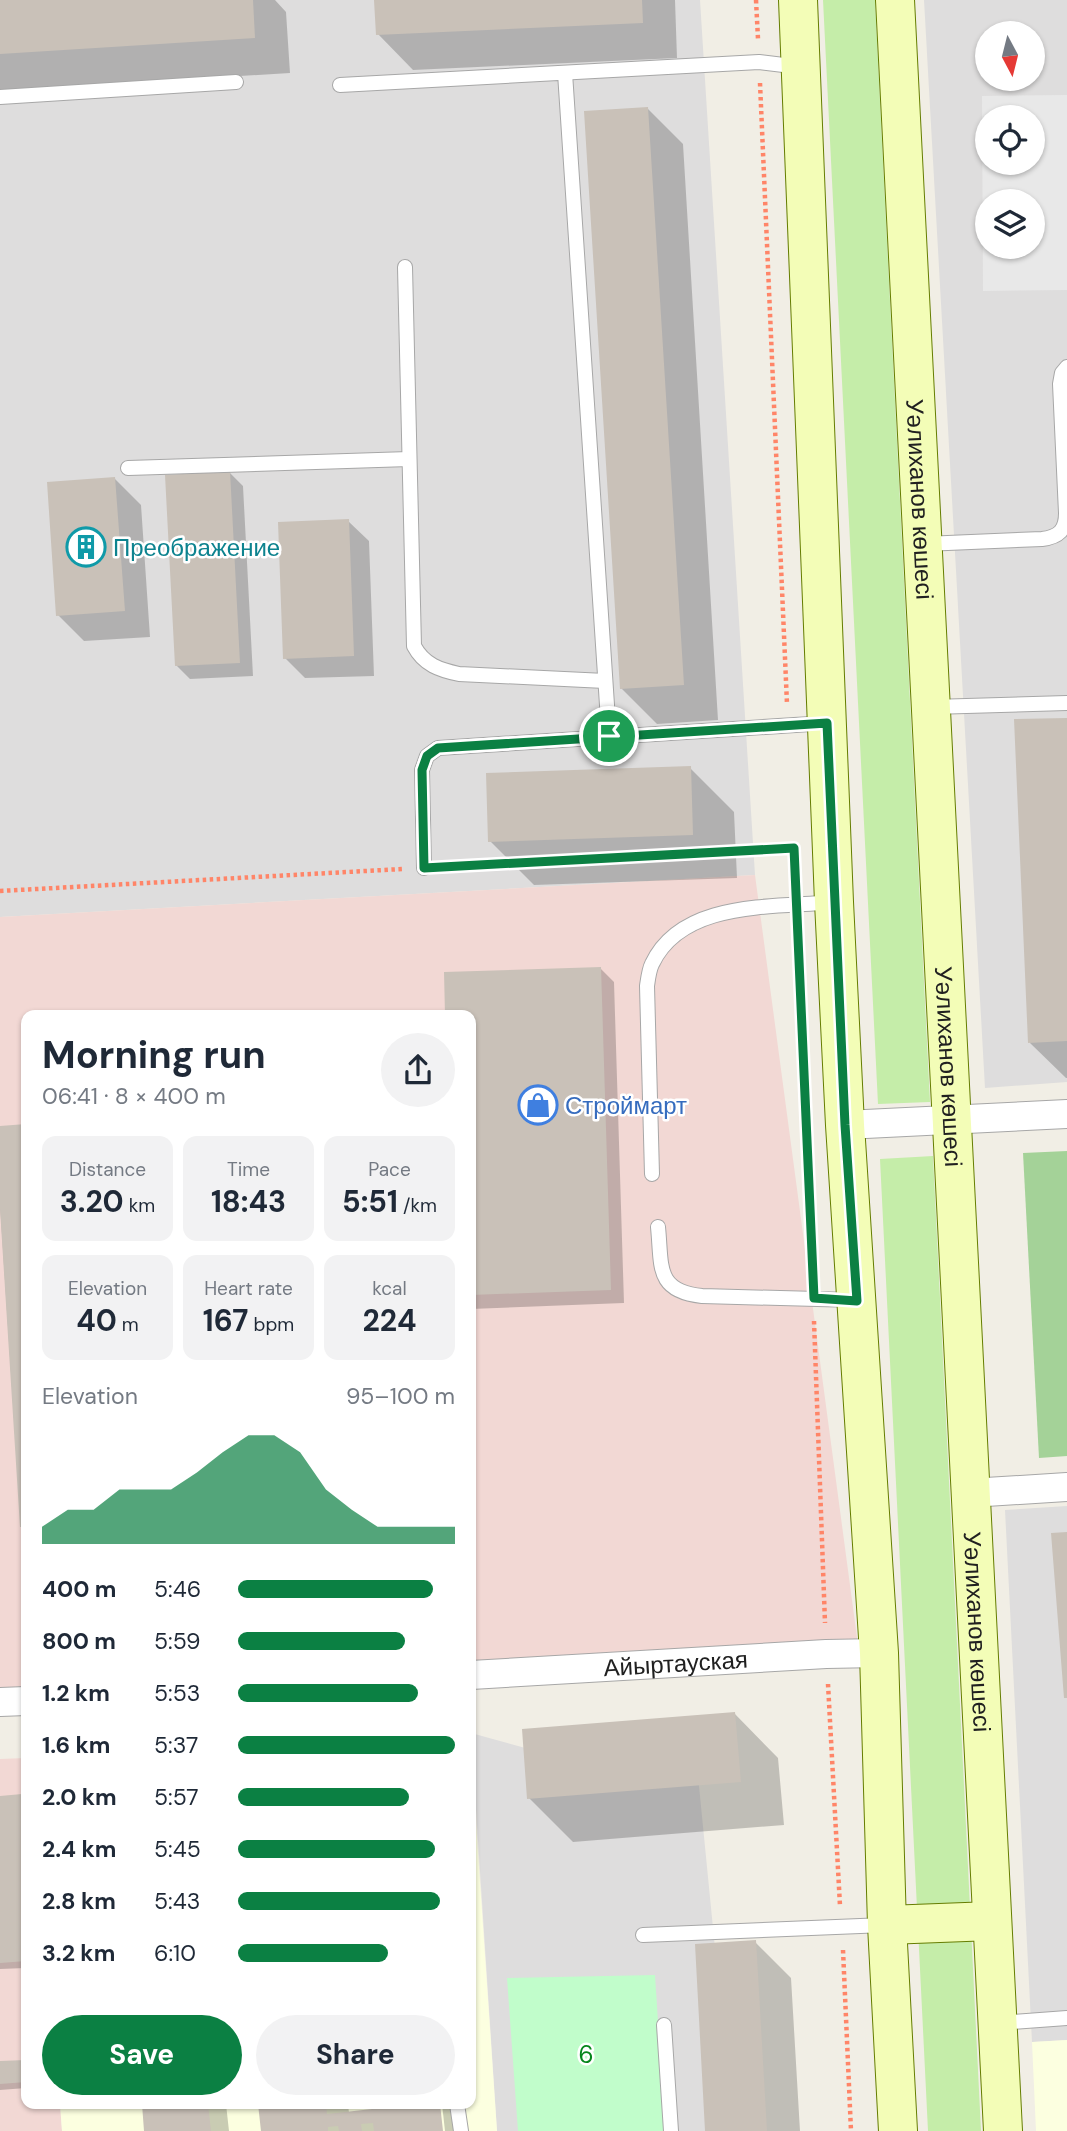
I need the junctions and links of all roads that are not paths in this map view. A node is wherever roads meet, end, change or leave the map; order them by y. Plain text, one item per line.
1 (798, 0) edge
2 (895, 0) edge
3 (802, 68) junction
4 (565, 73) junction
5 (236, 82) dead end
6 (340, 85) dead end
7 (0, 97) edge
8 (405, 267) dead end
9 (1067, 367) edge
10 (409, 459) junction
11 (128, 468) dead end
12 (922, 544) junction
13 (605, 681) junction
14 (1067, 704) edge
15 (930, 707) junction
16 (827, 723) junction
17 (609, 736) junction
18 (424, 868) road end
19 (834, 902) junction
20 (1067, 1114) edge
21 (951, 1121) junction
22 (845, 1125) junction
23 (652, 1174) dead end
24 (658, 1227) dead end
25 (857, 1301) junction
26 (1067, 1487) edge
27 (970, 1493) junction
28 (878, 1653) junction
29 (476, 1675) edge
30 (21, 1701) edge
31 (0, 1702) edge
32 (992, 1921) junction
33 (887, 1925) junction
34 (643, 1935) dead end
35 (1067, 2018) edge
36 (997, 2023) junction
37 (664, 2025) dead end
38 (458, 2109) edge
39 (461, 2131) edge
40 (671, 2131) edge
41 (898, 2131) edge
42 (1003, 2131) edge

1 - 3 main road
2 - 12 main road, Уәлиханов көшесі
3 - 4 lane
3 - 16 main road
4 - 6 lane
4 - 13 lane
5 - 7 lane
8 - 10 lane
9 - 12 lane
10 - 11 lane
10 - 13 lane
12 - 15 main road, Уәлиханов көшесі
13 - 17 lane
14 - 15 lane
15 - 21 main road, Уәлиханов көшесі
16 - 17 lane
16 - 19 main road
17 - 18 lane
19 - 22 main road
19 - 23 lane
20 - 21 street
21 - 22 street
21 - 27 main road, Уәлиханов көшесі
22 - 25 main road
24 - 25 lane
25 - 28 main road
26 - 27 street
27 - 32 main road, Уәлиханов көшесі
28 - 29 street, Айыртауская
28 - 33 main road
30 - 31 street
32 - 33 main road
32 - 36 main road, Уәлиханов көшесі
33 - 34 lane
33 - 41 main road
35 - 36 lane
36 - 42 main road, Уәлиханов көшесі
37 - 40 lane
38 - 39 lane

